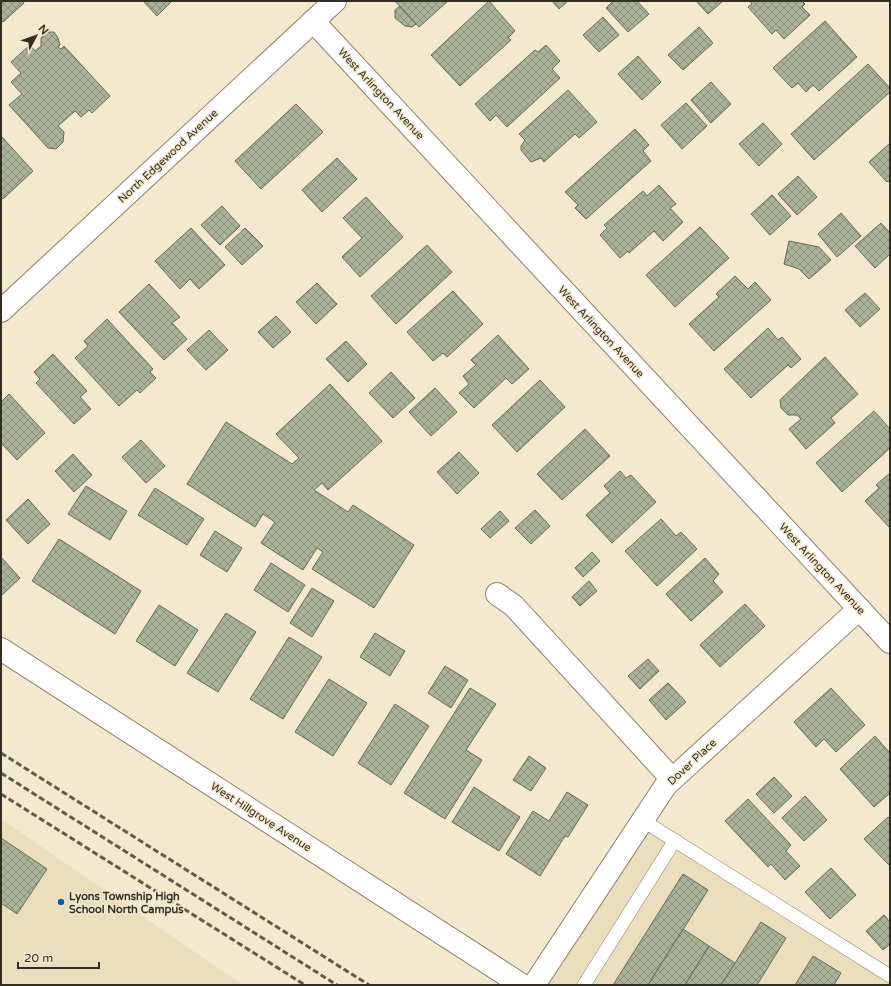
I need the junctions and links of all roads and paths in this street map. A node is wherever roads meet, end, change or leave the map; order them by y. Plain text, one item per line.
1 (335, 1) edge
2 (313, 21) junction
3 (1, 311) edge
4 (497, 594) dead end
5 (859, 609) junction
6 (890, 642) edge
7 (1, 649) edge
8 (672, 779) junction
9 (642, 820) junction
10 (675, 840) junction
11 (890, 976) edge
12 (522, 985) edge
13 (534, 985) edge
14 (584, 985) edge

1 - 2 street, North Edgewood Avenue
2 - 3 street, North Edgewood Avenue
2 - 5 street, West Arlington Avenue
4 - 8 street
5 - 6 street, West Arlington Avenue
5 - 8 street, Dover Place
7 - 12 street, West Hillgrove Avenue
8 - 9 street, Dover Place
9 - 10 lane
9 - 13 street, Dover Place
10 - 11 lane
10 - 14 lane

